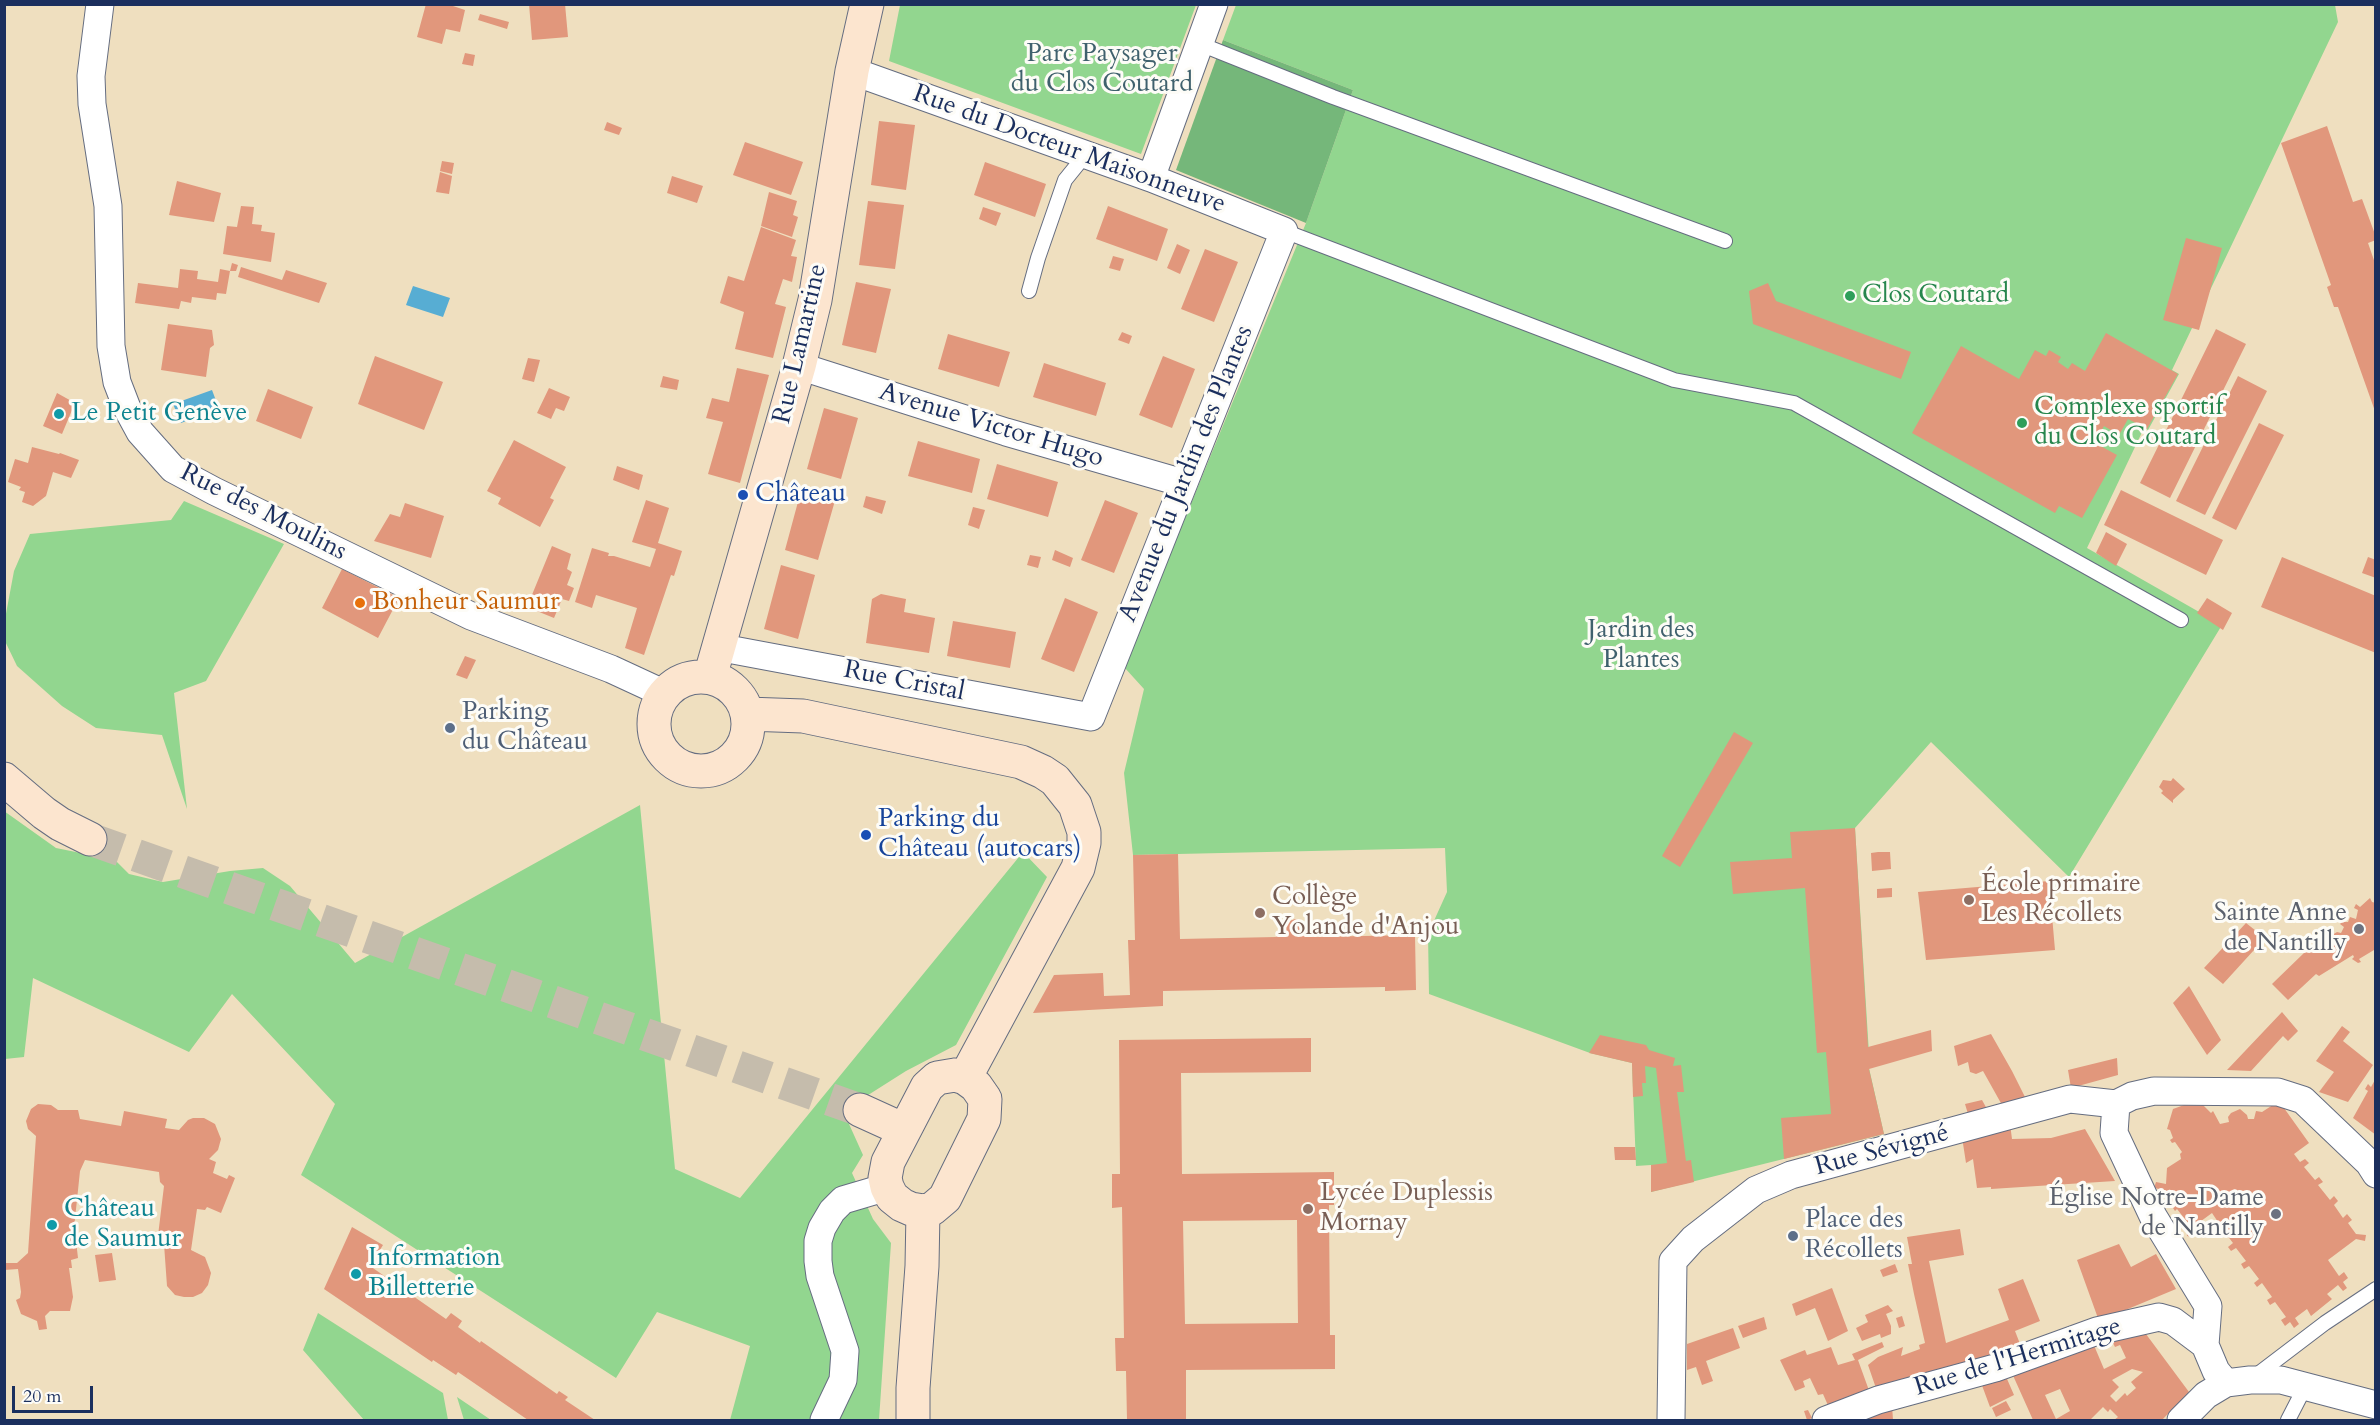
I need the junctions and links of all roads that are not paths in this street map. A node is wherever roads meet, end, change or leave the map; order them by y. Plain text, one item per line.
1 (100, 4) edge
2 (867, 4) edge
3 (1214, 4) edge
4 (1200, 44) junction
5 (852, 71) junction
6 (1086, 154) junction
7 (1152, 178) junction
8 (1284, 231) junction
9 (1725, 242) dead end
10 (1029, 291) dead end
11 (799, 366) junction
12 (1183, 483) junction
13 (2181, 620) dead end
14 (713, 662) junction
15 (664, 694) junction
16 (747, 714) junction
17 (1091, 717) joint
18 (4, 779) edge
19 (90, 838) tunnel mouth
20 (964, 1078) junction
21 (2116, 1104) junction
22 (860, 1110) tunnel mouth
23 (904, 1130) junction
24 (2374, 1164) edge
25 (887, 1187) junction
26 (922, 1211) junction
27 (2376, 1289) edge
28 (2205, 1345) junction
29 (2238, 1382) junction
30 (2305, 1387) junction
31 (2376, 1405) edge
32 (824, 1420) edge
33 (913, 1420) edge
34 (1671, 1420) edge
35 (1826, 1420) edge
36 (2181, 1420) edge
37 (2288, 1420) edge

1 - 15 street, Rue des Moulins
2 - 5 street, Rue Lamartine
3 - 4 street
4 - 7 street
4 - 9 lane
5 - 6 street, Rue du Docteur Maisonneuve
5 - 11 street, Rue Lamartine
6 - 7 street, Rue du Docteur Maisonneuve
6 - 10 lane
7 - 8 street, Rue du Docteur Maisonneuve
8 - 12 street, Avenue du Jardin des Plantes
8 - 13 lane
11 - 12 street, Avenue Victor Hugo
11 - 14 street, Rue Lamartine
12 - 17 street, Avenue du Jardin des Plantes
14 - 15 street
14 - 16 street
14 - 17 street, Rue Cristal
15 - 16 street
16 - 20 street
18 - 19 street
20 - 23 street
20 - 26 street
21 - 24 street, Rue Sévigné
21 - 28 street
21 - 34 street, Rue Sévigné
22 - 23 street
23 - 25 street
25 - 26 street
25 - 32 street
26 - 33 street
27 - 29 lane
28 - 29 street
28 - 35 street, Rue de l'Hermitage
29 - 30 street
29 - 36 street
30 - 31 street
30 - 37 lane

